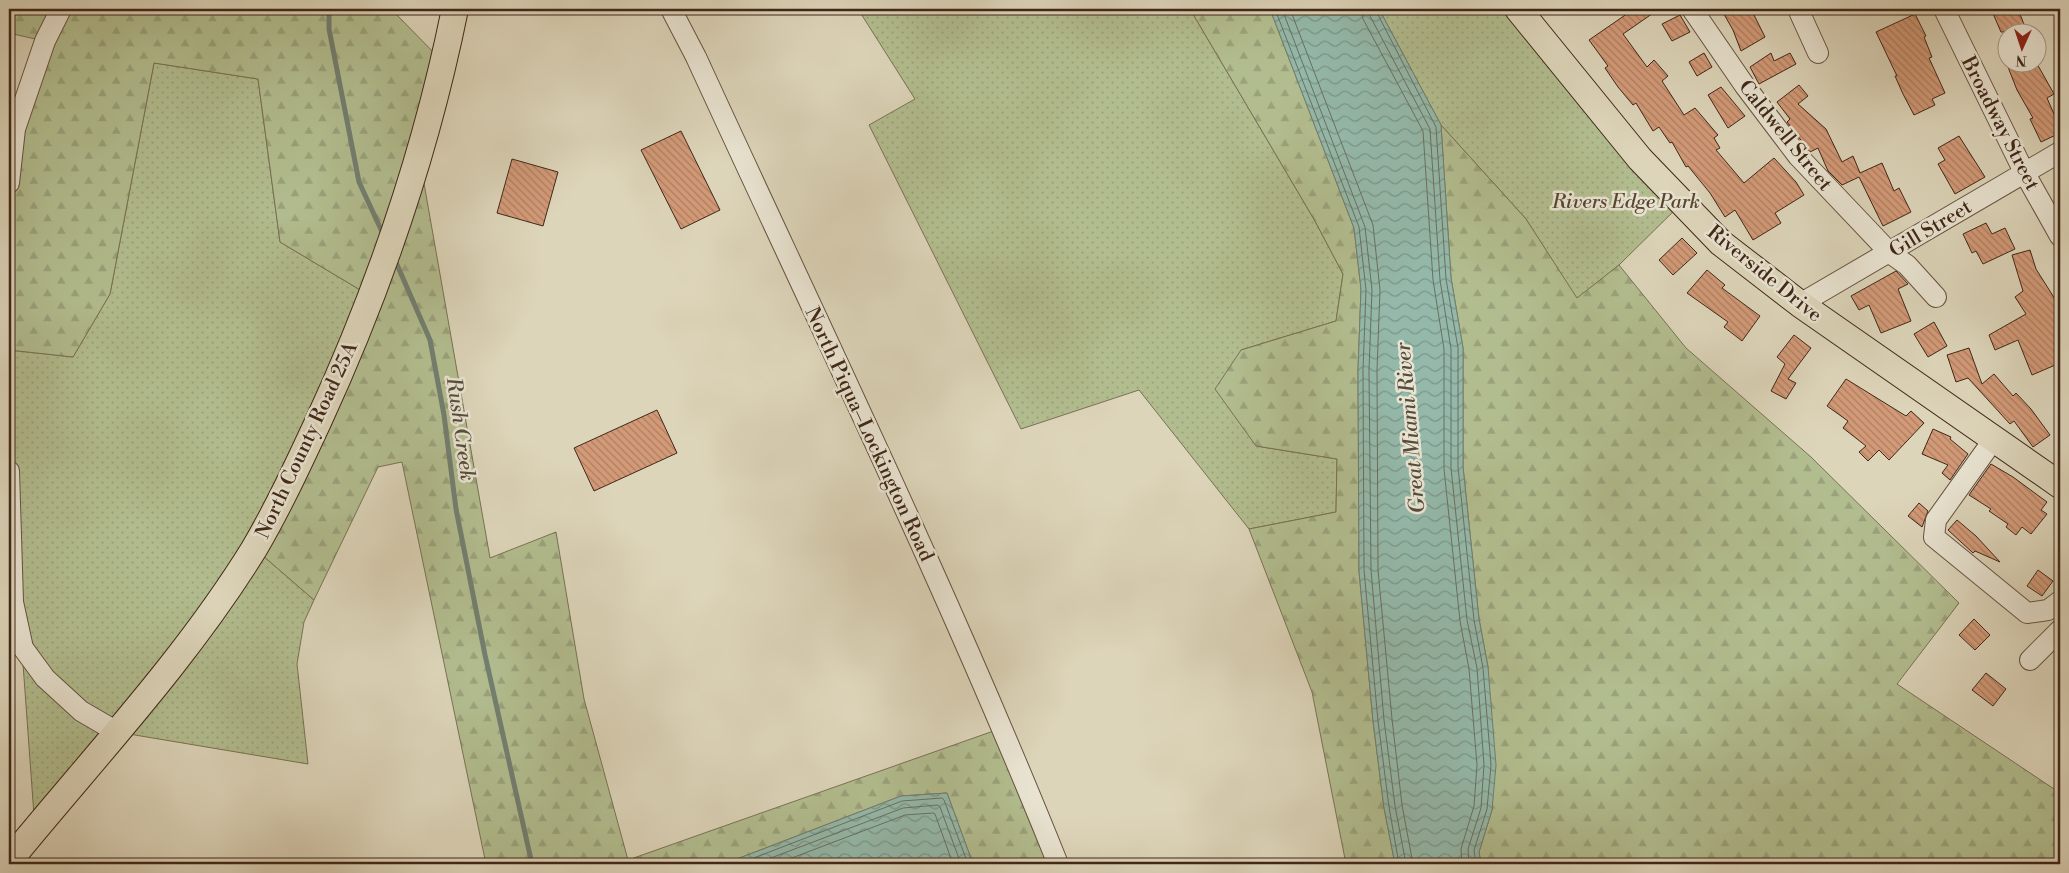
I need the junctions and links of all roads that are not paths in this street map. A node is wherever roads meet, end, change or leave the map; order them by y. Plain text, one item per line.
1 (61, 9) edge
2 (455, 9) edge
3 (670, 9) edge
4 (1518, 9) edge
5 (1692, 9) edge
6 (1798, 9) edge
7 (1944, 9) edge
8 (1818, 53) dead end
9 (2060, 152) edge
10 (2024, 172) junction
11 (9, 183) edge
12 (2060, 236) edge
13 (1890, 253) junction
14 (1936, 297) dead end
15 (1800, 304) junction
16 (1994, 439) junction
17 (9, 471) edge
18 (2060, 485) edge
19 (2060, 600) edge
20 (2060, 630) edge
21 (2030, 660) dead end
22 (117, 732) junction
23 (9, 861) edge
24 (1058, 864) edge

1 - 11 street
2 - 22 main road, North County Road 25A
3 - 24 street, North Piqua–Lockington Road
4 - 15 main road, Riverside Drive
5 - 13 street, Caldwell Street
6 - 8 street
7 - 10 street, Broadway Street
9 - 10 street, Gill Street
10 - 12 street, Broadway Street
10 - 13 street, Gill Street
13 - 14 street, Caldwell Street
13 - 15 street, Gill Street
15 - 16 main road, Riverside Drive
16 - 18 main road, Riverside Drive
16 - 19 street
17 - 22 street
20 - 21 street
22 - 23 main road, North County Road 25A

